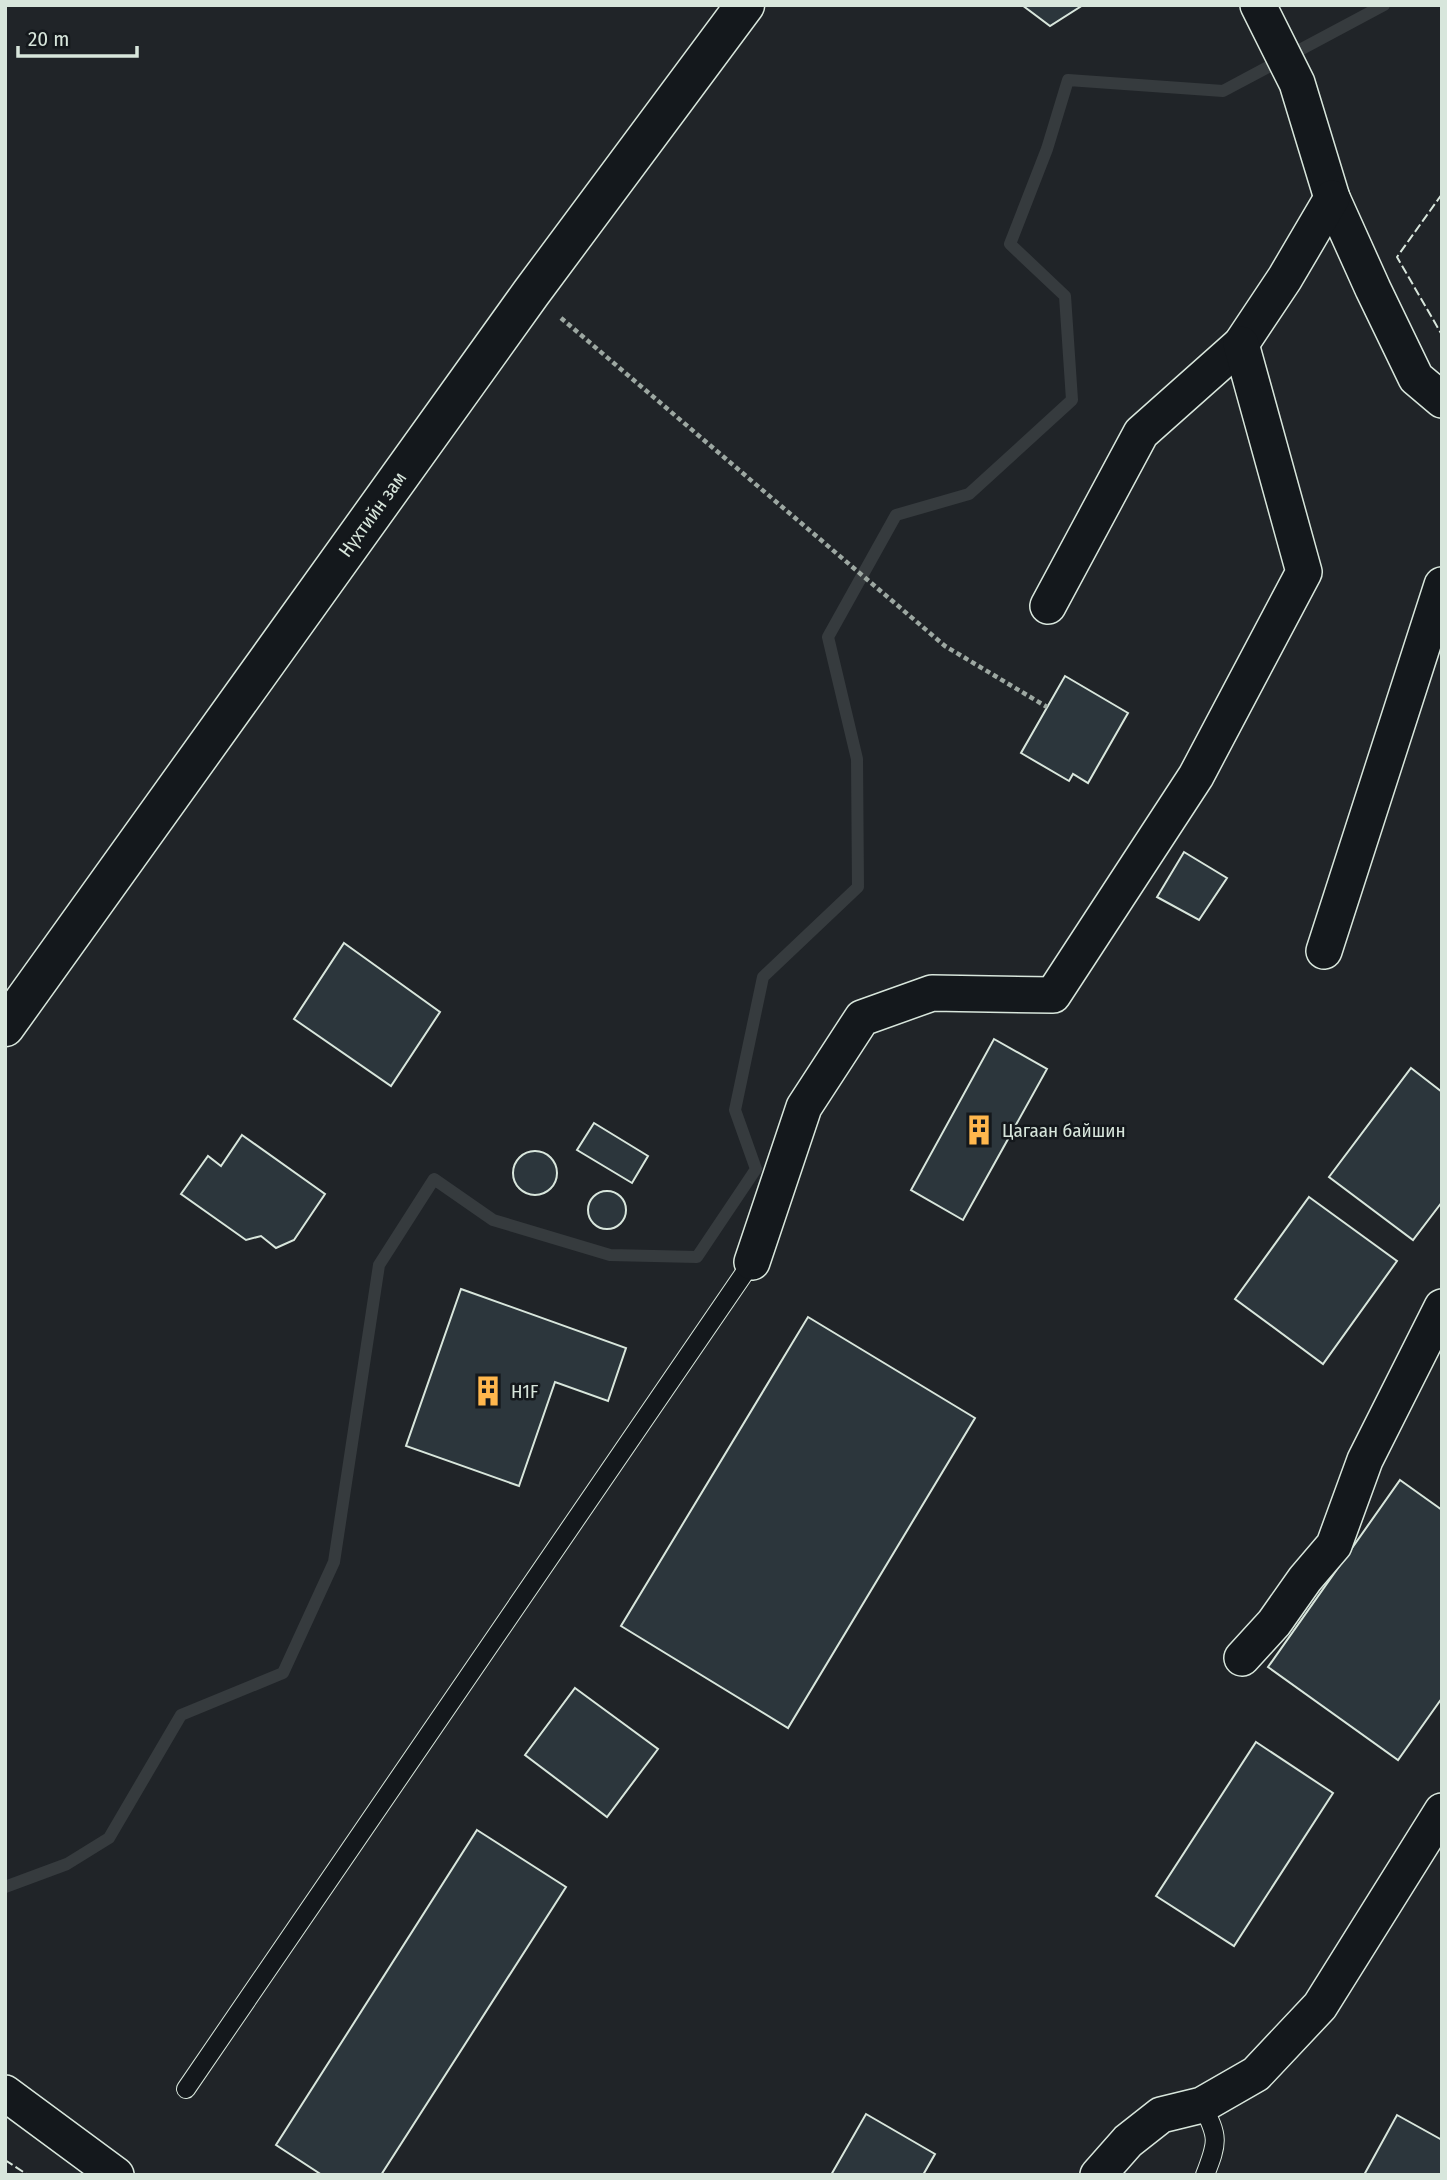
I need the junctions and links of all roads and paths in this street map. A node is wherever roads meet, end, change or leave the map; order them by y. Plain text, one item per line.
1 (745, 5) edge
2 (1265, 18) edge
3 (1332, 198) junction
4 (531, 292) junction
5 (1241, 344) junction
6 (1442, 400) edge
7 (1442, 585) edge
8 (1048, 606) dead end
9 (1048, 707) dead end
10 (1324, 951) dead end
11 (5, 1027) edge
12 (752, 1262) joint
13 (1442, 1307) edge
14 (1242, 1658) dead end
15 (1442, 1811) edge
16 (186, 2089) dead end
17 (5, 2092) edge
18 (1202, 2105) junction
19 (116, 2175) edge
20 (1098, 2175) edge
21 (1205, 2175) edge

1 - 4 street, Нүхтийн зам
2 - 3 street
3 - 5 street
3 - 6 street
4 - 9 path
4 - 11 street, Нүхтийн зам
5 - 8 street
5 - 12 street
7 - 10 street
12 - 16 lane
13 - 14 street
15 - 18 street
17 - 19 street
18 - 20 street
18 - 21 lane

